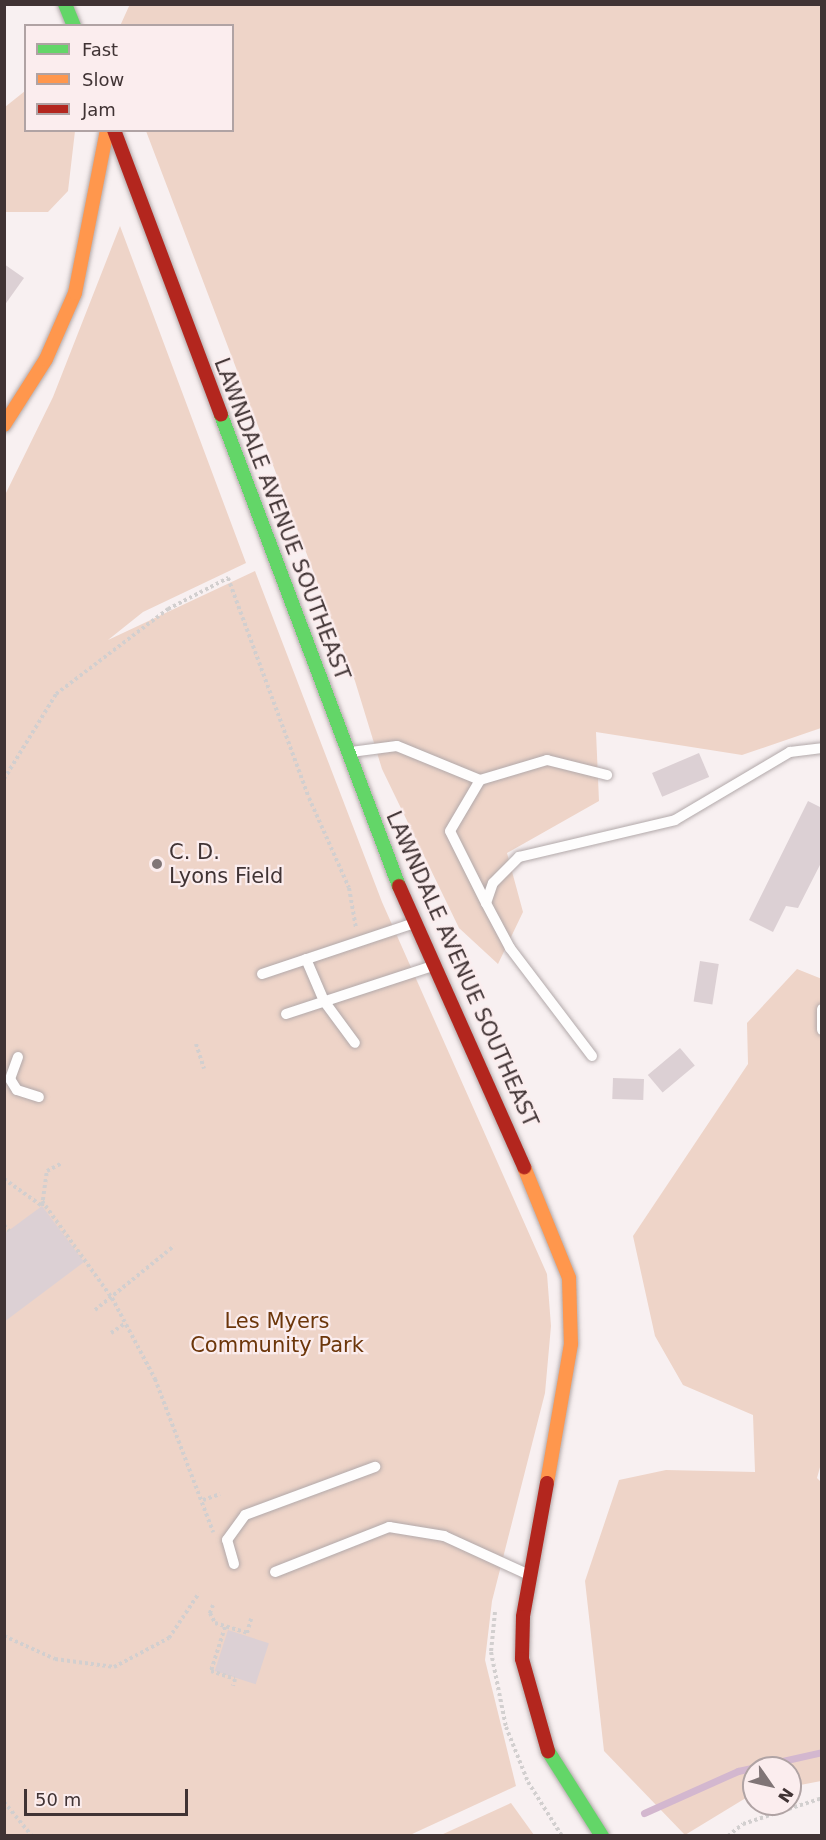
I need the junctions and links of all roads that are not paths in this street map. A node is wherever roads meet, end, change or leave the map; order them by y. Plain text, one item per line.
1 (65, 4) edge
2 (73, 24) edge
3 (107, 132) edge
4 (115, 132) edge
5 (4, 424) edge
6 (822, 748) edge
7 (348, 753) junction
8 (607, 774) dead end
9 (480, 780) junction
10 (486, 903) junction
11 (415, 923) junction
12 (306, 959) junction
13 (433, 966) junction
14 (262, 974) dead end
15 (324, 1001) junction
16 (822, 1009) edge
17 (286, 1014) dead end
18 (822, 1030) edge
19 (355, 1043) dead end
20 (592, 1056) dead end
21 (18, 1058) dead end
22 (39, 1097) dead end
23 (375, 1467) dead end
24 (234, 1564) dead end
25 (275, 1572) dead end
26 (530, 1575) junction
27 (602, 1836) edge

1 - 2 street
3 - 5 street
4 - 7 street, LAWNDALE AVENUE SOUTHEAST
6 - 10 lane
7 - 9 lane
7 - 11 street, LAWNDALE AVENUE SOUTHEAST
8 - 9 lane
9 - 10 lane
10 - 20 lane
11 - 12 lane
11 - 13 street, LAWNDALE AVENUE SOUTHEAST
12 - 14 lane
12 - 15 lane
13 - 15 lane
13 - 26 street, LAWNDALE AVENUE SOUTHEAST
15 - 17 lane
15 - 19 lane
16 - 18 lane
21 - 22 lane
23 - 24 lane
25 - 26 lane
26 - 27 street, LAWNDALE AVENUE SOUTHEAST

